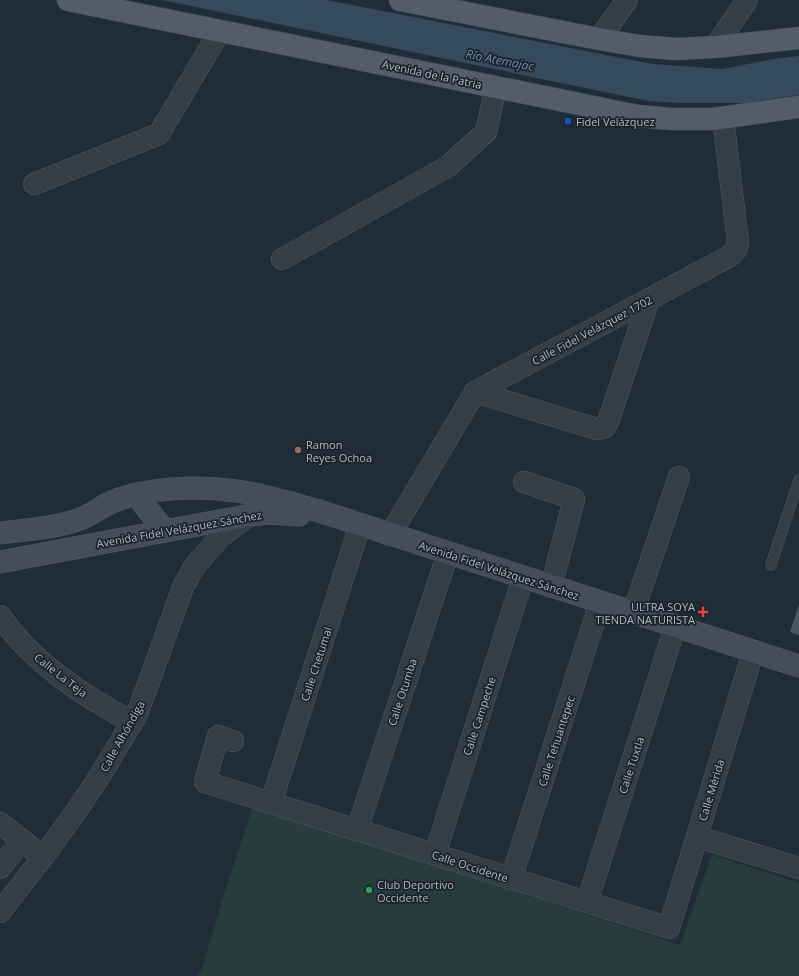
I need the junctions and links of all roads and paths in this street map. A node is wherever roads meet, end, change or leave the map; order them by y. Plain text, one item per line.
1 (68, 0) edge
2 (400, 0) edge
3 (627, 0) edge
4 (747, 0) edge
5 (220, 31) junction
6 (799, 38) edge
7 (599, 39) junction
8 (715, 47) junction
9 (496, 87) junction
10 (799, 107) edge
11 (723, 118) junction
12 (34, 184) dead end
13 (282, 259) dead end
14 (649, 299) junction
15 (475, 392) junction
16 (679, 476) dead end
17 (799, 480) edge
18 (524, 482) dead end
19 (136, 495) junction
20 (258, 495) junction
21 (251, 515) junction
22 (360, 524) junction
23 (165, 531) junction
24 (0, 533) edge
25 (390, 534) junction
26 (448, 553) junction
27 (0, 562) edge
28 (771, 565) dead end
29 (523, 578) junction
30 (551, 587) junction
31 (600, 603) junction
32 (633, 613) junction
33 (0, 616) edge
34 (675, 627) junction
35 (753, 652) junction
36 (799, 666) edge
37 (132, 722) junction
38 (233, 740) dead end
39 (271, 803) junction
40 (0, 823) edge
41 (357, 830) junction
42 (697, 837) junction
43 (22, 840) junction
44 (435, 854) junction
45 (43, 857) junction
46 (799, 867) edge
47 (0, 868) edge
48 (511, 879) junction
49 (586, 902) junction
50 (0, 912) edge
51 (669, 928) joint

1 - 5 main road, Avenida de la Patria
2 - 7 main road
3 - 7 street
4 - 8 street
5 - 9 main road, Avenida de la Patria
5 - 12 street
6 - 8 main road
7 - 8 main road
9 - 11 main road, Avenida de la Patria
9 - 13 street
10 - 11 main road, Avenida de la Patria
11 - 14 street, Calle Fidel Velázquez 1702
14 - 15 street, Calle Fidel Velázquez 1702
14 - 15 street
15 - 25 street
16 - 32 street
17 - 28 lane
18 - 30 street
19 - 20 main road, Avenida Fidel Velázquez Sánchez
19 - 23 main road
19 - 24 main road, Avenida Fidel Velázquez Sánchez
20 - 21 street
20 - 22 main road, Avenida Fidel Velázquez Sánchez
21 - 22 main road, Avenida Fidel Velázquez Sánchez
21 - 23 main road, Avenida Fidel Velázquez Sánchez
21 - 37 street, Calle Alhóndiga
22 - 25 main road, Avenida Fidel Velázquez Sánchez
22 - 39 street, Calle Chetumal
23 - 27 main road, Avenida Fidel Velázquez Sánchez
25 - 26 main road, Avenida Fidel Velázquez Sánchez
26 - 29 main road, Avenida Fidel Velázquez Sánchez
26 - 41 street, Calle Otumba
29 - 30 main road, Avenida Fidel Velázquez Sánchez
29 - 44 street, Calle Campeche
30 - 31 main road, Avenida Fidel Velázquez Sánchez
31 - 32 main road, Avenida Fidel Velázquez Sánchez
31 - 48 street, Calle Tehuantepec
32 - 34 main road, Avenida Fidel Velázquez Sánchez
33 - 37 street, Calle La Teja
34 - 35 main road, Avenida Fidel Velázquez Sánchez
34 - 49 street, Calle Tuxtla
35 - 36 main road, Avenida Fidel Velázquez Sánchez
35 - 42 street, Calle Mérida
37 - 45 street, Calle Alhóndiga
38 - 39 street, Calle Occidente
39 - 41 street, Calle Occidente
40 - 43 street
41 - 44 street, Calle Occidente
42 - 46 street
42 - 51 street, Calle Mérida
43 - 45 street
43 - 47 street
44 - 48 street, Calle Occidente
45 - 50 street, Calle Alhóndiga
48 - 49 street, Calle Occidente
49 - 51 street, Calle Occidente

